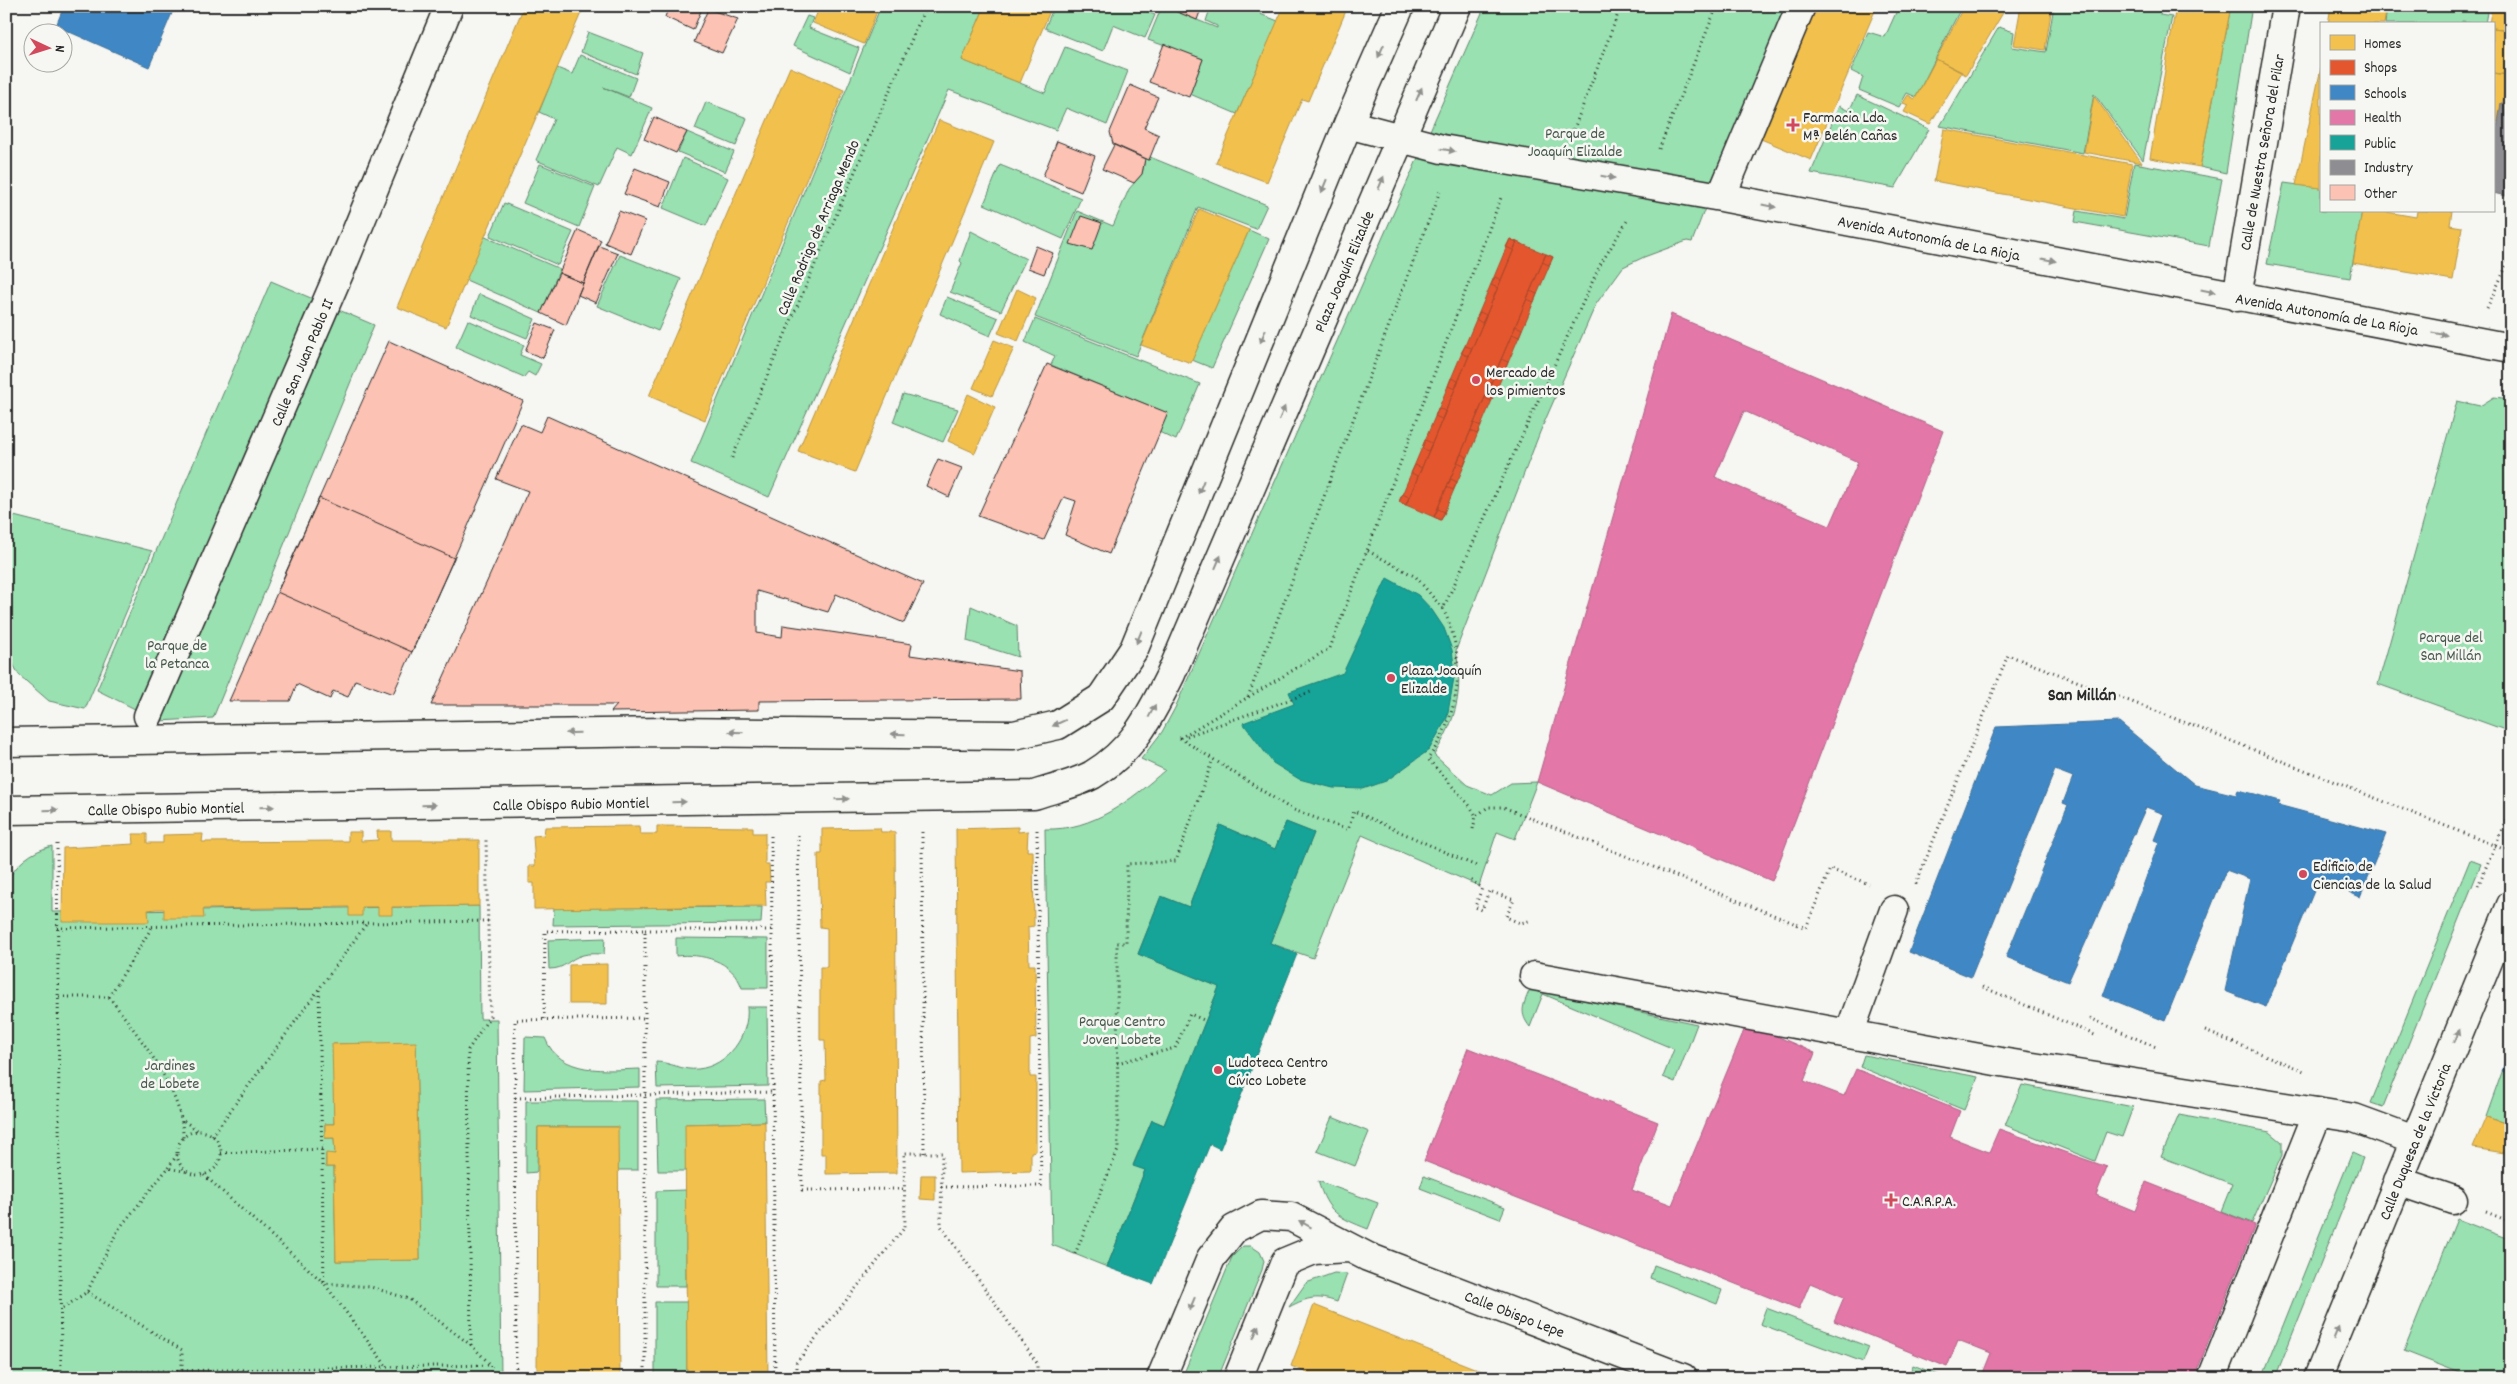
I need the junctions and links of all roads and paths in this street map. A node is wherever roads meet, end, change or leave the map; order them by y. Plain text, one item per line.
1 (449, 6) edge
2 (926, 6) edge
3 (1400, 6) edge
4 (1457, 6) edge
5 (1621, 6) edge
6 (1717, 6) edge
7 (1800, 6) edge
8 (2286, 6) edge
9 (1348, 124) junction
10 (1400, 139) junction
11 (1659, 150) dead end
12 (1515, 162) junction
13 (1559, 169) junction
14 (1441, 188) dead end
15 (1721, 197) junction
16 (1627, 221) dead end
17 (2511, 256) edge
18 (2237, 297) junction
19 (2485, 312) dead end
20 (2511, 348) edge
21 (732, 458) dead end
22 (1368, 551) junction
23 (1443, 609) junction
24 (1311, 692) dead end
25 (1248, 698) junction
26 (148, 716) dead end
27 (1180, 738) junction
28 (6, 742) edge
29 (1125, 751) joint
30 (1213, 759) junction
31 (485, 804) junction
32 (6, 810) edge
33 (1476, 816) junction
34 (771, 828) dead end
35 (798, 828) dead end
36 (922, 828) dead end
37 (1036, 829) dead end
38 (1473, 829) dead end
39 (62, 838) dead end
40 (2511, 852) edge
41 (1476, 866) dead end
42 (1470, 880) dead end
43 (1874, 886) dead end
44 (1904, 900) joint
45 (2511, 906) edge
46 (1530, 921) dead end
47 (488, 922) junction
48 (367, 923) junction
49 (152, 927) junction
50 (57, 928) junction
51 (645, 930) junction
52 (772, 930) junction
53 (1534, 976) dead end
54 (1983, 987) dead end
55 (319, 990) junction
56 (59, 997) junction
57 (109, 997) junction
58 (544, 1018) junction
59 (644, 1018) junction
60 (2090, 1018) dead end
61 (1206, 1021) dead end
62 (2205, 1031) dead end
63 (1849, 1034) junction
64 (2096, 1036) dead end
65 (2156, 1047) dead end
66 (1117, 1063) junction
67 (2313, 1075) dead end
68 (773, 1092) junction
69 (644, 1093) junction
70 (515, 1098) junction
71 (2318, 1112) junction
72 (183, 1121) junction
73 (200, 1132) junction
74 (212, 1136) junction
75 (183, 1138) junction
76 (2414, 1140) junction
77 (322, 1149) junction
78 (221, 1153) junction
79 (177, 1154) junction
80 (924, 1154) junction
81 (168, 1168) junction
82 (188, 1172) junction
83 (204, 1175) junction
84 (2398, 1181) junction
85 (941, 1187) junction
86 (904, 1189) junction
87 (2453, 1200) dead end
88 (1348, 1248) junction
89 (1075, 1254) dead end
90 (324, 1283) junction
91 (87, 1292) junction
92 (62, 1309) junction
93 (471, 1345) junction
94 (491, 1364) junction
95 (388, 1368) junction
96 (182, 1370) junction
97 (62, 1372) junction
98 (1512, 1373) dead end
99 (2327, 1375) edge
100 (62, 1378) edge
101 (491, 1378) edge
102 (516, 1378) edge
103 (645, 1378) edge
104 (775, 1378) edge
105 (796, 1378) edge
106 (1037, 1378) edge
107 (1161, 1378) edge
108 (1238, 1378) edge
109 (1511, 1378) edge
110 (1683, 1378) edge
111 (2212, 1378) edge

1 - 26 street, Calle San Juan Pablo II
2 - 21 path, Calle Rodrigo de Arriaga Mendo
3 -> 9 street
10 -> 4 street, Plaza Joaquín Elizalde
5 - 13 path
6 - 11 path
7 - 15 street
8 - 18 street, Calle de Nuestra Señora del Pilar
9 - 10 street, Avenida Autonomía de La Rioja
9 -> 28 street
10 -> 12 street, Avenida Autonomía de La Rioja
29 -> 10 street, Plaza Joaquín Elizalde
12 - 13 street, Avenida Autonomía de La Rioja
12 - 22 path
13 -> 15 street, Avenida Autonomía de La Rioja
14 - 25 path
15 -> 18 street, Avenida Autonomía de La Rioja
16 - 23 path
17 - 19 path
18 -> 20 street, Avenida Autonomía de La Rioja
22 - 23 path
22 - 25 path
23 - 33 path
24 - 27 path
25 - 27 path
27 - 30 path
31 -> 29 street, Calle Obispo Rubio Montiel
30 - 41 path
30 - 66 path
32 -> 31 street, Calle Obispo Rubio Montiel
31 - 47 path
33 - 38 path
33 - 43 path
34 - 52 path
35 - 86 path
36 - 80 path
37 - 85 path
39 - 50 path
40 - 44 path
42 - 46 path
44 - 63 street
76 -> 45 street, Calle Duquesa de la Victoria
47 - 48 path
47 - 93 path
48 - 49 path
48 - 55 path
49 - 50 path
49 - 57 path
50 - 56 path
51 - 52 path
51 - 58 path
51 - 59 path
52 - 68 path
53 - 63 street
54 - 64 path
55 - 74 path
55 - 77 path
56 - 57 path
56 - 92 path
57 - 72 path
58 - 59 path
58 - 70 path
59 - 69 path
60 - 65 path
61 - 66 path
62 - 67 path
63 - 71 street
66 - 89 path
68 - 69 path
68 - 104 path
69 - 70 path
69 - 103 path
70 - 102 path
71 - 76 street
71 - 111 street
72 - 73 path
72 - 75 path
73 - 74 path
73 - 75 path
74 - 78 path
75 - 79 path
76 - 84 street, Calle Duquesa de la Victoria
77 - 78 path
77 - 90 path
78 - 83 path
79 - 81 path
79 - 82 path
80 - 85 path
80 - 86 path
81 - 82 path
81 - 91 path
82 - 83 path
83 - 90 path
84 - 87 street
99 -> 84 street, Calle Duquesa de la Victoria
85 - 106 path
86 - 105 path
88 -> 107 street, Calle Obispo Lepe
108 -> 88 street, Calle Obispo Lepe
88 - 110 street, Calle Obispo Lepe
90 - 93 path
90 - 95 path
91 - 92 path
91 - 96 path
92 - 97 path
93 - 94 path
94 - 95 path
94 - 101 path
95 - 96 path
96 - 97 path
97 - 100 path
98 - 109 path

